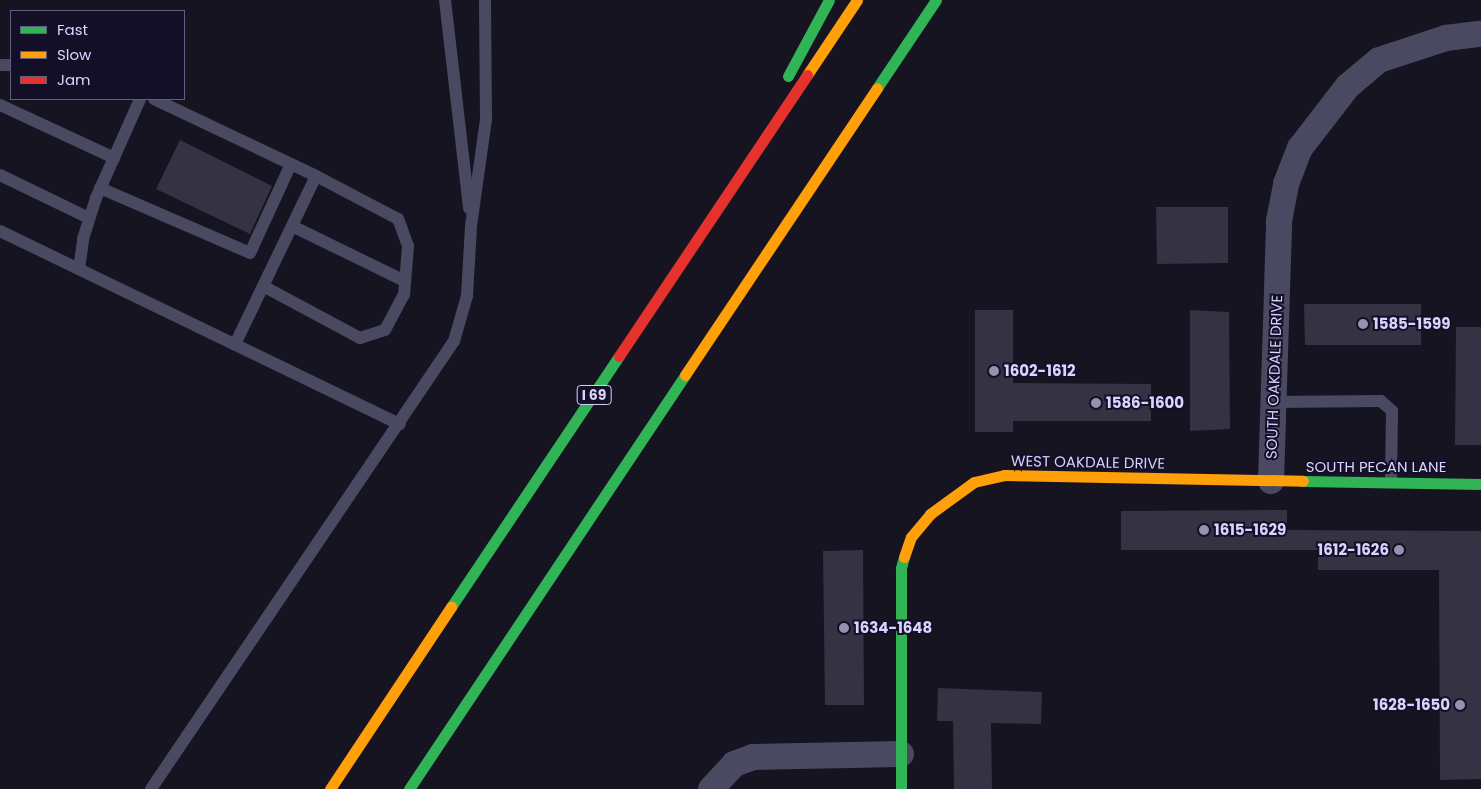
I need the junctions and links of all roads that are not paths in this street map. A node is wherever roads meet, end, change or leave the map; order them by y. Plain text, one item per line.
1 (445, 0) edge
2 (485, 0) edge
3 (829, 0) edge
4 (858, 0) edge
5 (936, 0) edge
6 (1481, 34) edge
7 (140, 100) edge
8 (156, 100) edge
9 (0, 105) edge
10 (114, 158) junction
11 (291, 164) junction
12 (0, 175) edge
13 (316, 176) junction
14 (100, 188) junction
15 (717, 210) junction
16 (90, 218) junction
17 (292, 226) junction
18 (471, 226) junction
19 (0, 231) edge
20 (79, 269) junction
21 (405, 281) junction
22 (263, 286) junction
23 (235, 344) junction
24 (1274, 402) junction
25 (400, 424) junction
26 (1271, 482) junction
27 (1390, 482) junction
28 (1481, 484) edge
29 (901, 754) junction
30 (151, 789) edge
31 (330, 789) edge
32 (409, 789) edge
33 (711, 789) edge
34 (901, 789) edge

1 - 18 lane
2 - 18 lane
3 - 15 main road
4 - 15 main road, I 69
5 - 32 main road
6 - 24 street, SOUTH OAKDALE DRIVE
7 - 10 lane
8 - 11 lane
9 - 10 lane
10 - 14 lane
11 - 13 lane
11 - 14 lane
12 - 16 lane
13 - 17 lane
13 - 21 lane
14 - 16 lane
15 - 31 main road, I 69
16 - 20 lane
17 - 21 lane
17 - 22 lane
18 - 25 lane
19 - 20 lane
20 - 23 lane
21 - 22 lane
22 - 23 lane
23 - 25 lane
24 - 26 street, SOUTH OAKDALE DRIVE
24 - 27 lane
25 - 30 lane
26 - 27 main road, SOUTH PECAN LANE
26 - 29 main road, WEST OAKDALE DRIVE
27 - 28 main road, SOUTH PECAN LANE
29 - 33 street
29 - 34 main road, WEST OAKDALE DRIVE

